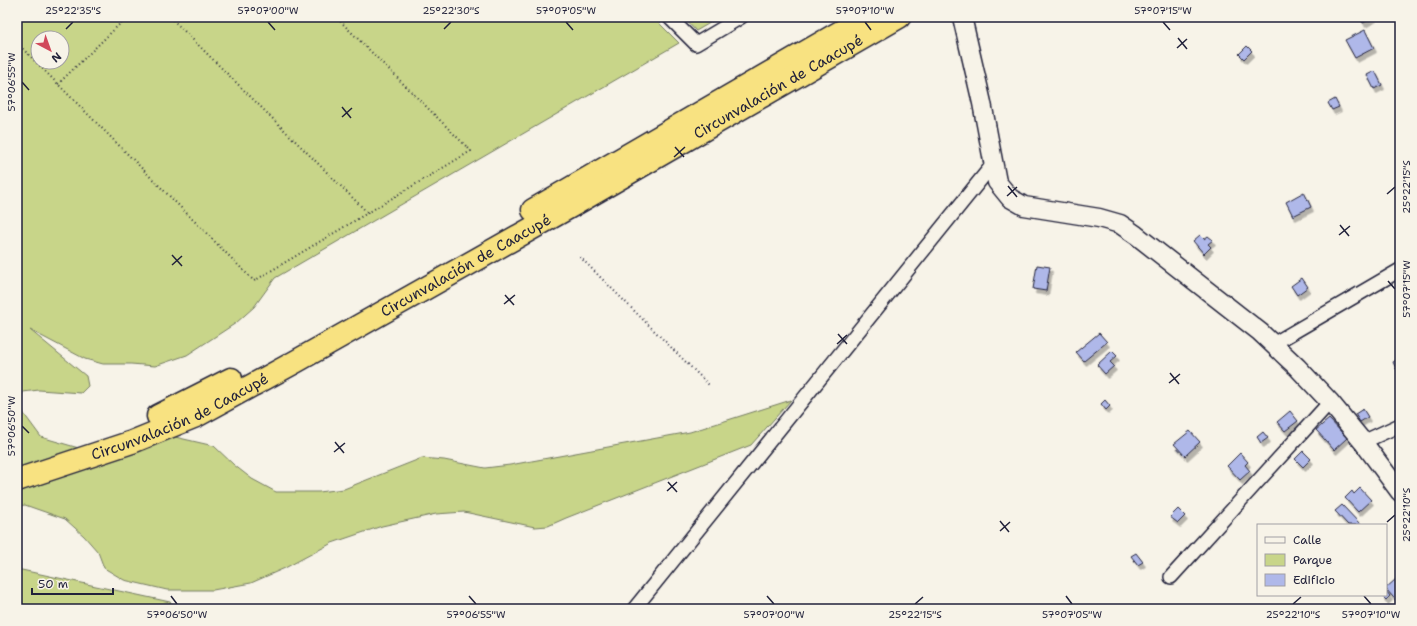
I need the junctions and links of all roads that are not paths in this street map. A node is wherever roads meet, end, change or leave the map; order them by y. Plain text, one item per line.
1 (669, 17) edge
2 (741, 17) edge
3 (866, 17) edge
4 (899, 17) edge
5 (962, 17) edge
6 (994, 163) junction
7 (1400, 270) edge
8 (1273, 344) junction
9 (1330, 402) junction
10 (1400, 425) edge
11 (1363, 442) junction
12 (17, 467) edge
13 (17, 480) edge
14 (1400, 492) edge
15 (1171, 577) dead end
16 (634, 609) edge

1 - 2 street
3 - 12 highway, Circunvalación de Caacupé
4 - 13 highway, Circunvalación de Caacupé
5 - 6 street
6 - 8 street
6 - 16 street
7 - 8 street
8 - 9 street
9 - 11 street
9 - 15 street
10 - 11 street
11 - 14 street

